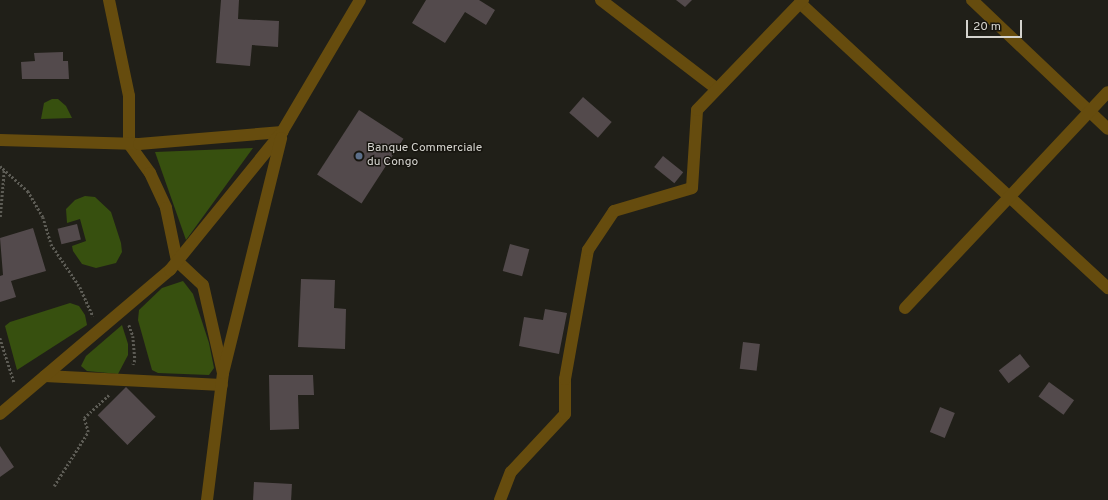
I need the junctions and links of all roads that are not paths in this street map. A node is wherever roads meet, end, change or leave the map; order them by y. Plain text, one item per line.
1 (109, 0) edge
2 (360, 0) edge
3 (601, 0) edge
4 (972, 0) edge
5 (801, 1) edge
6 (716, 89) junction
7 (1108, 92) edge
8 (1089, 111) junction
9 (1108, 129) edge
10 (282, 132) junction
11 (0, 140) edge
12 (129, 144) junction
13 (1011, 198) junction
14 (177, 261) junction
15 (1108, 288) edge
16 (905, 308) dead end
17 (45, 376) junction
18 (223, 379) junction
19 (0, 414) edge
20 (207, 500) edge
21 (500, 500) edge

1 - 12 street
2 - 10 street
3 - 6 street
4 - 8 street
5 - 6 street
5 - 13 street
6 - 21 street
7 - 8 street
8 - 9 street
8 - 13 street
10 - 12 street
10 - 14 street
10 - 18 street
11 - 12 street
12 - 14 street
13 - 15 street
13 - 16 street
14 - 17 street
14 - 18 street
17 - 18 street
17 - 19 street
18 - 20 street

